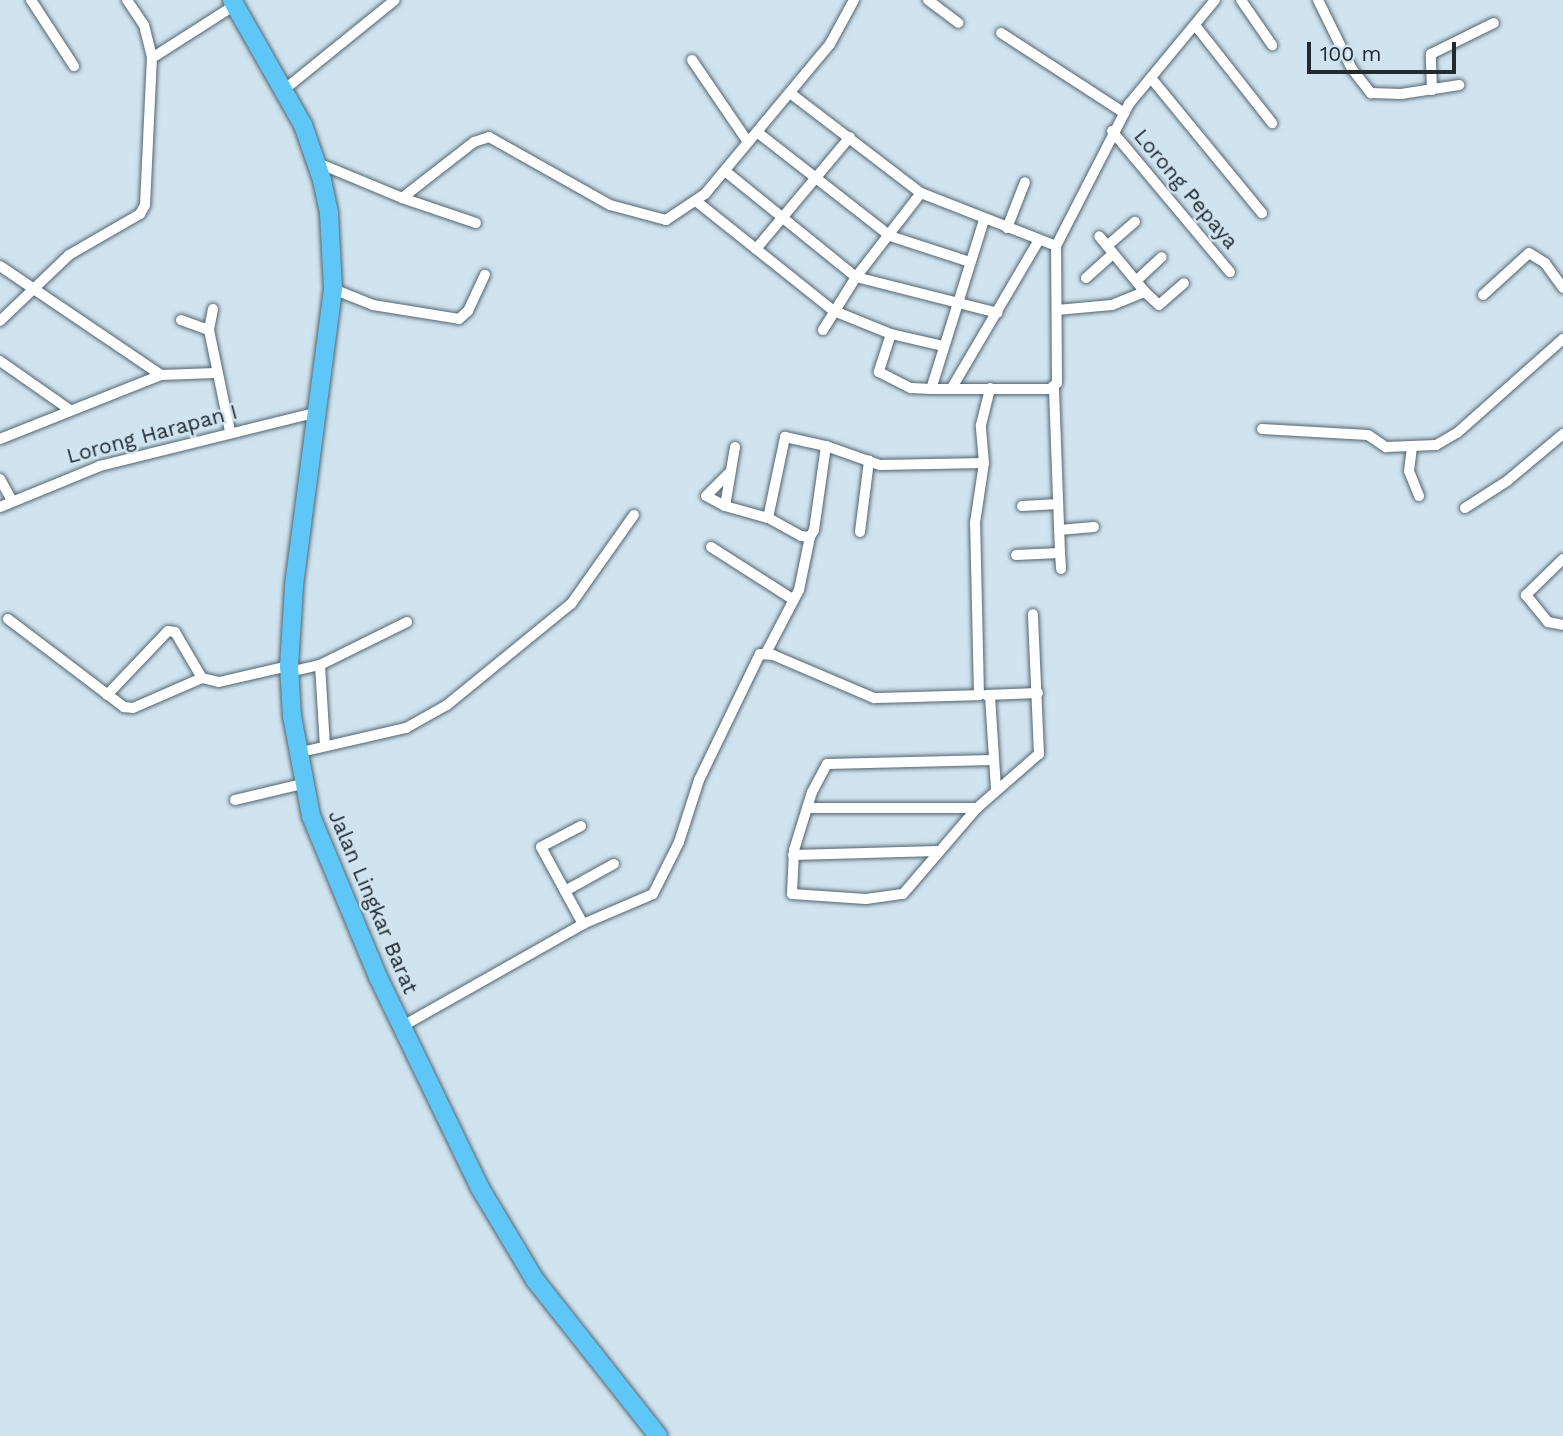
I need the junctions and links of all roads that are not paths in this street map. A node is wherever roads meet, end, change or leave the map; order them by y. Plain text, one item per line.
1 (31, 0) edge
2 (127, 0) edge
3 (396, 0) edge
4 (928, 0) edge
5 (1215, 0) edge
6 (1241, 0) edge
7 (1318, 0) edge
8 (852, 1) edge
9 (234, 3) edge
10 (958, 23) dead end
11 (1494, 23) dead end
12 (1195, 26) junction
13 (1001, 33) dead end
14 (1272, 45) dead end
15 (152, 58) junction
16 (692, 60) dead end
17 (74, 66) dead end
18 (1151, 78) junction
19 (1459, 85) dead end
20 (285, 89) junction
21 (1432, 90) junction
22 (790, 93) junction
23 (1124, 113) junction
24 (1272, 124) dead end
25 (1112, 131) junction
26 (757, 132) junction
27 (850, 137) junction
28 (748, 142) junction
29 (318, 163) junction
30 (724, 171) junction
31 (815, 179) junction
32 (1025, 182) dead end
33 (921, 193) junction
34 (402, 198) junction
35 (696, 201) junction
36 (1262, 213) dead end
37 (785, 216) junction
38 (984, 220) junction
39 (1135, 222) dead end
40 (476, 223) dead end
41 (1007, 228) junction
42 (890, 236) junction
43 (1099, 236) dead end
44 (1039, 240) junction
45 (1056, 246) junction
46 (756, 249) junction
47 (1110, 250) junction
48 (1162, 257) dead end
49 (970, 262) junction
50 (0, 267) edge
51 (1230, 272) dead end
52 (485, 275) dead end
53 (856, 276) junction
54 (1086, 278) dead end
55 (1136, 281) junction
56 (1184, 283) dead end
57 (34, 287) junction
58 (1563, 288) edge
59 (333, 289) junction
60 (1145, 292) junction
61 (1483, 295) dead end
62 (955, 301) junction
63 (213, 309) dead end
64 (1057, 310) junction
65 (834, 311) junction
66 (998, 313) junction
67 (0, 320) edge
68 (181, 320) dead end
69 (209, 330) junction
70 (823, 330) dead end
71 (891, 334) junction
72 (1563, 339) edge
73 (943, 346) junction
74 (0, 361) edge
75 (215, 373) junction
76 (160, 375) junction
77 (953, 386) junction
78 (1054, 387) junction
79 (931, 388) junction
80 (990, 388) junction
81 (70, 410) junction
82 (318, 412) junction
83 (1262, 429) dead end
84 (230, 431) junction
85 (1563, 433) edge
86 (0, 439) edge
87 (826, 446) junction
88 (735, 447) dead end
89 (1412, 447) junction
90 (869, 461) junction
91 (984, 463) junction
92 (730, 472) junction
93 (0, 479) edge
94 (1419, 496) dead end
95 (12, 501) junction
96 (1058, 505) junction
97 (724, 506) junction
98 (1022, 506) dead end
99 (0, 508) edge
100 (1465, 508) dead end
101 (634, 515) dead end
102 (768, 518) junction
103 (1094, 527) dead end
104 (1059, 530) junction
105 (860, 532) dead end
106 (810, 537) junction
107 (710, 547) dead end
108 (1060, 553) junction
109 (1016, 555) dead end
110 (1563, 559) edge
111 (1061, 569) dead end
112 (794, 600) junction
113 (1033, 614) dead end
114 (8, 619) dead end
115 (407, 622) dead end
116 (1563, 625) edge
117 (766, 653) junction
118 (320, 665) junction
119 (289, 669) junction
120 (201, 678) junction
121 (1038, 693) junction
122 (107, 695) junction
123 (985, 695) junction
124 (325, 746) junction
125 (297, 752) junction
126 (993, 760) junction
127 (302, 784) junction
128 (996, 790) junction
129 (235, 800) dead end
130 (807, 808) junction
131 (977, 808) junction
132 (581, 826) dead end
133 (938, 851) junction
134 (793, 855) junction
135 (614, 864) dead end
136 (565, 891) junction
137 (583, 924) junction
138 (403, 1026) junction
139 (658, 1436) edge

1 - 17 street
2 - 15 street
3 - 20 street
4 - 10 street
5 - 12 street
6 - 14 street
7 - 21 street
8 - 22 street
9 - 15 street
9 - 20 highway, Jalan Lingkar Barat
11 - 21 street
12 - 18 street
12 - 24 street
13 - 23 street
15 - 57 street
16 - 28 street
18 - 23 street
18 - 36 street
19 - 21 street
20 - 29 highway, Jalan Lingkar Barat
22 - 26 street
22 - 27 street
23 - 25 street
25 - 45 street
25 - 51 street, Lorong Pepaya
26 - 28 street
26 - 31 street
27 - 31 street
27 - 33 street
28 - 30 street
29 - 34 street
29 - 59 highway, Jalan Lingkar Barat
30 - 35 street
30 - 37 street
31 - 37 street
31 - 42 street
32 - 41 street
33 - 38 street
33 - 42 street
34 - 35 street
34 - 40 street
35 - 46 street
37 - 46 street
37 - 53 street
38 - 41 street
38 - 49 street
39 - 47 street
41 - 44 street
42 - 49 street
42 - 53 street
43 - 47 street
44 - 45 street
44 - 66 street
45 - 64 street
46 - 65 street
47 - 54 street
47 - 55 street
48 - 55 street
49 - 62 street
50 - 57 street
52 - 59 street
53 - 62 street
53 - 65 street
55 - 60 street
56 - 60 street
57 - 67 street
57 - 76 street
58 - 61 street
59 - 82 highway, Jalan Lingkar Barat
60 - 64 street
62 - 66 street
62 - 73 street
63 - 69 street
64 - 78 street
65 - 70 street
65 - 71 street
66 - 77 street
68 - 69 street
69 - 75 street
71 - 73 street
71 - 79 street
72 - 89 street
73 - 79 street
74 - 81 street
75 - 76 street
75 - 84 street
76 - 81 street
77 - 79 street
77 - 80 street
78 - 80 street
78 - 96 street
80 - 91 street
81 - 86 street
82 - 84 street, Lorong Harapan I
82 - 119 highway, Jalan Lingkar Barat
83 - 89 street
84 - 95 street, Lorong Harapan I
85 - 100 street
87 - 90 street
87 - 102 street
87 - 106 street
88 - 92 street
89 - 94 street
90 - 91 street
90 - 105 street
91 - 123 street
92 - 97 street
92 - 97 street
93 - 95 street
95 - 99 street, Lorong Harapan I
96 - 98 street
96 - 104 street
97 - 102 street
101 - 124 street
102 - 106 street
103 - 104 street
104 - 108 street
106 - 112 street
107 - 112 street
108 - 109 street
108 - 111 street
110 - 116 street
112 - 117 street
113 - 121 street
114 - 122 street
115 - 118 street
117 - 123 street
117 - 137 street
118 - 119 street
118 - 124 street
119 - 120 street
119 - 125 highway, Jalan Lingkar Barat
120 - 122 street
120 - 122 street
121 - 123 street
121 - 128 street
123 - 126 street
124 - 125 street
125 - 127 highway, Jalan Lingkar Barat
126 - 128 street
126 - 130 street
127 - 129 street
127 - 138 highway, Jalan Lingkar Barat
128 - 131 street
130 - 131 street
130 - 134 street
131 - 133 street
132 - 136 street
133 - 134 street
133 - 134 street
135 - 136 street
136 - 137 street
137 - 138 street
138 - 139 highway, Jalan Lingkar Barat

